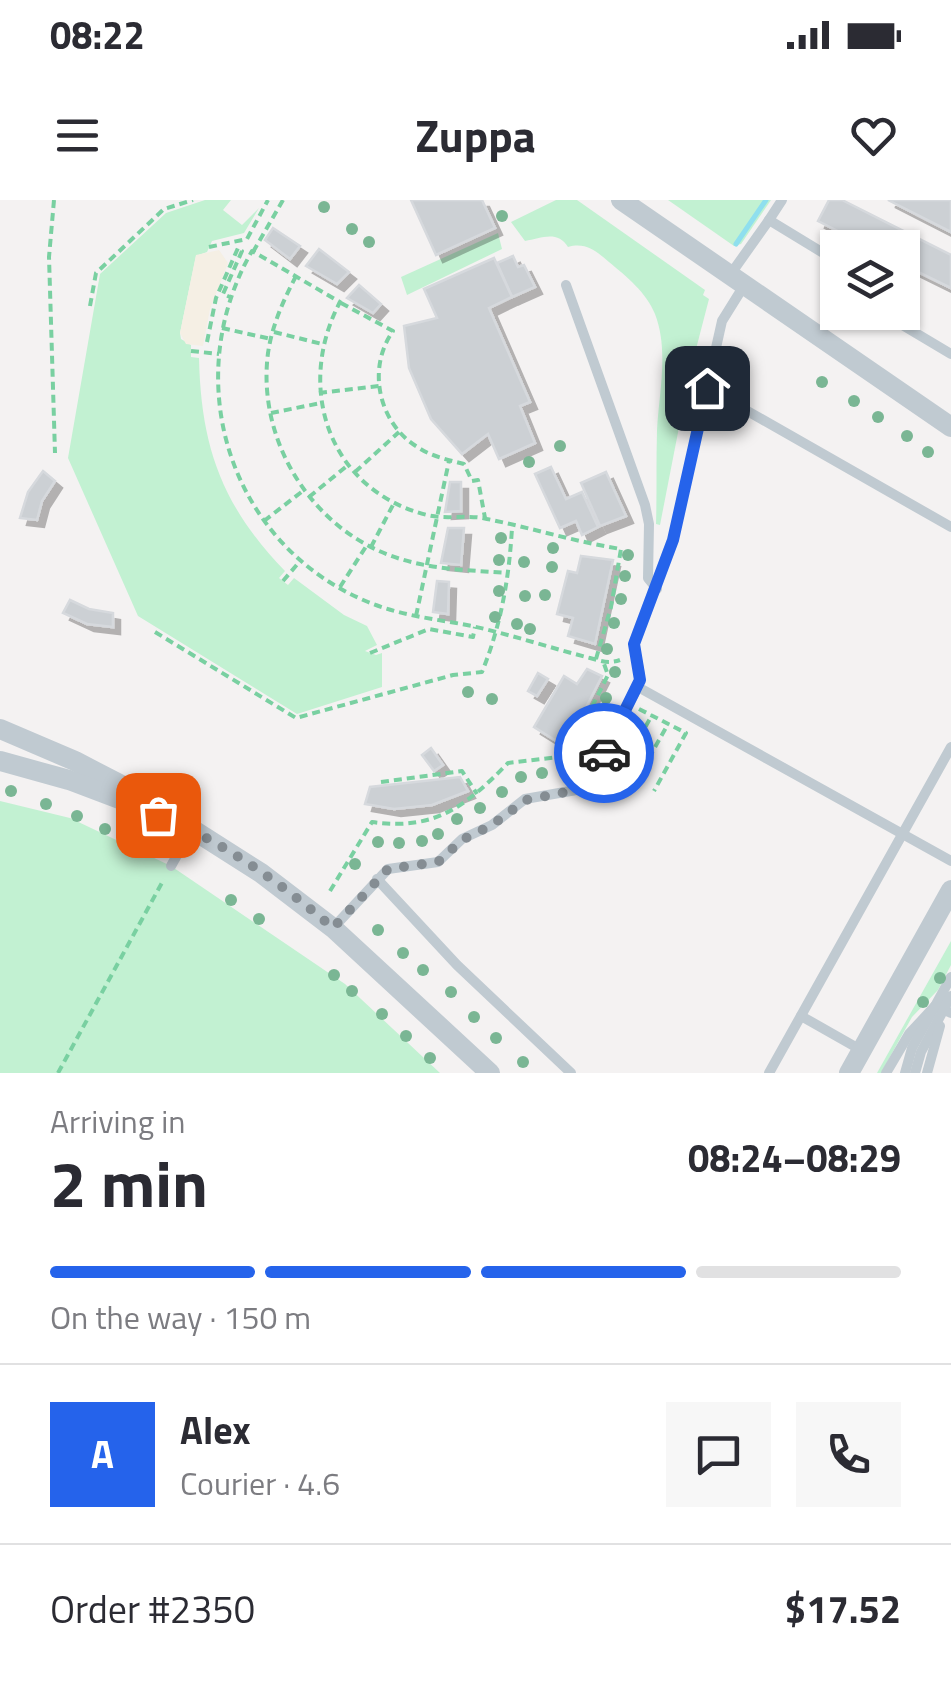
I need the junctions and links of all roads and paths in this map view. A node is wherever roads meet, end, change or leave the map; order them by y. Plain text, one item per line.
1 (54, 200) edge
2 (192, 200) edge
3 (268, 200) edge
4 (283, 200) edge
5 (622, 200) edge
6 (782, 200) edge
7 (769, 220) junction
8 (209, 247) dead end
9 (820, 251) edge
10 (253, 252) junction
11 (296, 276) junction
12 (738, 280) junction
13 (566, 285) dead end
14 (230, 297) junction
15 (340, 302) junction
16 (90, 306) dead end
17 (221, 328) junction
18 (911, 330) edge
19 (273, 332) junction
20 (271, 339) junction
21 (208, 342) dead end
22 (322, 344) junction
23 (191, 351) dead end
24 (219, 354) junction
25 (951, 354) edge
26 (379, 386) junction
27 (707, 388) junction
28 (320, 393) junction
29 (321, 402) junction
30 (270, 413) junction
31 (951, 427) edge
32 (399, 432) junction
33 (55, 453) dead end
34 (449, 460) junction
35 (349, 464) junction
36 (355, 472) junction
37 (304, 490) junction
38 (309, 496) junction
39 (394, 503) junction
40 (436, 517) junction
41 (485, 518) junction
42 (264, 521) junction
43 (512, 527) junction
44 (951, 527) edge
45 (369, 546) junction
46 (301, 560) junction
47 (426, 566) junction
48 (509, 573) junction
49 (283, 581) dead end
50 (339, 588) junction
51 (657, 590) junction
52 (416, 616) junction
53 (475, 627) junction
54 (155, 632) dead end
55 (498, 634) junction
56 (370, 653) dead end
57 (600, 660) junction
58 (620, 660) dead end
59 (638, 687) junction
60 (626, 709) junction
61 (652, 714) junction
62 (669, 723) junction
63 (0, 728) edge
64 (951, 747) edge
65 (0, 760) edge
66 (620, 772) dead end
67 (636, 781) dead end
68 (381, 782) dead end
69 (654, 790) dead end
70 (478, 794) junction
71 (192, 829) junction
72 (903, 834) junction
73 (951, 862) edge
74 (172, 866) joint
75 (377, 879) junction
76 (951, 890) edge
77 (330, 891) dead end
78 (333, 928) junction
79 (951, 976) edge
80 (951, 996) edge
81 (943, 1010) edge
82 (801, 1016) junction
83 (861, 1050) junction
84 (58, 1073) edge
85 (490, 1073) edge
86 (571, 1073) edge
87 (769, 1073) edge
88 (848, 1073) edge
89 (886, 1073) edge
90 (905, 1073) edge
91 (915, 1073) edge
92 (927, 1073) edge

1 - 33 path
2 - 16 path
3 - 8 path
4 - 10 path
5 - 12 street
6 - 7 lane
7 - 9 lane
7 - 12 lane
10 - 11 path
10 - 14 path
11 - 15 path
11 - 19 path
12 - 27 lane
12 - 31 street
13 - 51 lane
14 - 17 path
14 - 21 path
15 - 22 path
15 - 26 path
17 - 20 path
17 - 24 path
18 - 25 lane
19 - 20 path
19 - 22 path
20 - 30 path
22 - 28 path
23 - 24 path
24 - 42 path
26 - 28 path
26 - 32 path
27 - 44 lane
27 - 51 lane
28 - 29 path
29 - 30 path
29 - 35 path
30 - 37 path
32 - 34 path
32 - 36 path
34 - 40 path
34 - 41 path
35 - 36 path
35 - 38 path
36 - 39 path
37 - 38 path
37 - 42 path
38 - 45 path
39 - 40 path
39 - 45 path
40 - 41 path
40 - 47 path
41 - 43 path
42 - 46 path
43 - 48 path
43 - 57 path
45 - 47 path
45 - 50 path
46 - 49 path
46 - 50 path
47 - 48 path
47 - 52 path
48 - 55 path
50 - 52 path
51 - 59 lane
52 - 53 path
53 - 55 path
53 - 56 path
54 - 55 path
55 - 57 path
57 - 58 path
57 - 70 path
59 - 60 lane
59 - 72 lane
60 - 61 path
60 - 75 lane
61 - 62 path
61 - 66 path
62 - 67 path
62 - 69 path
63 - 71 street
64 - 72 lane
65 - 71 street
68 - 70 path
70 - 77 path
71 - 74 lane
71 - 78 street
72 - 73 lane
72 - 82 lane
74 - 84 path
75 - 78 lane
75 - 86 lane
76 - 83 street
78 - 85 street
79 - 81 lane
80 - 81 lane
81 - 89 lane
81 - 90 lane
81 - 91 lane
81 - 92 lane
82 - 83 lane
82 - 87 lane
83 - 88 street

